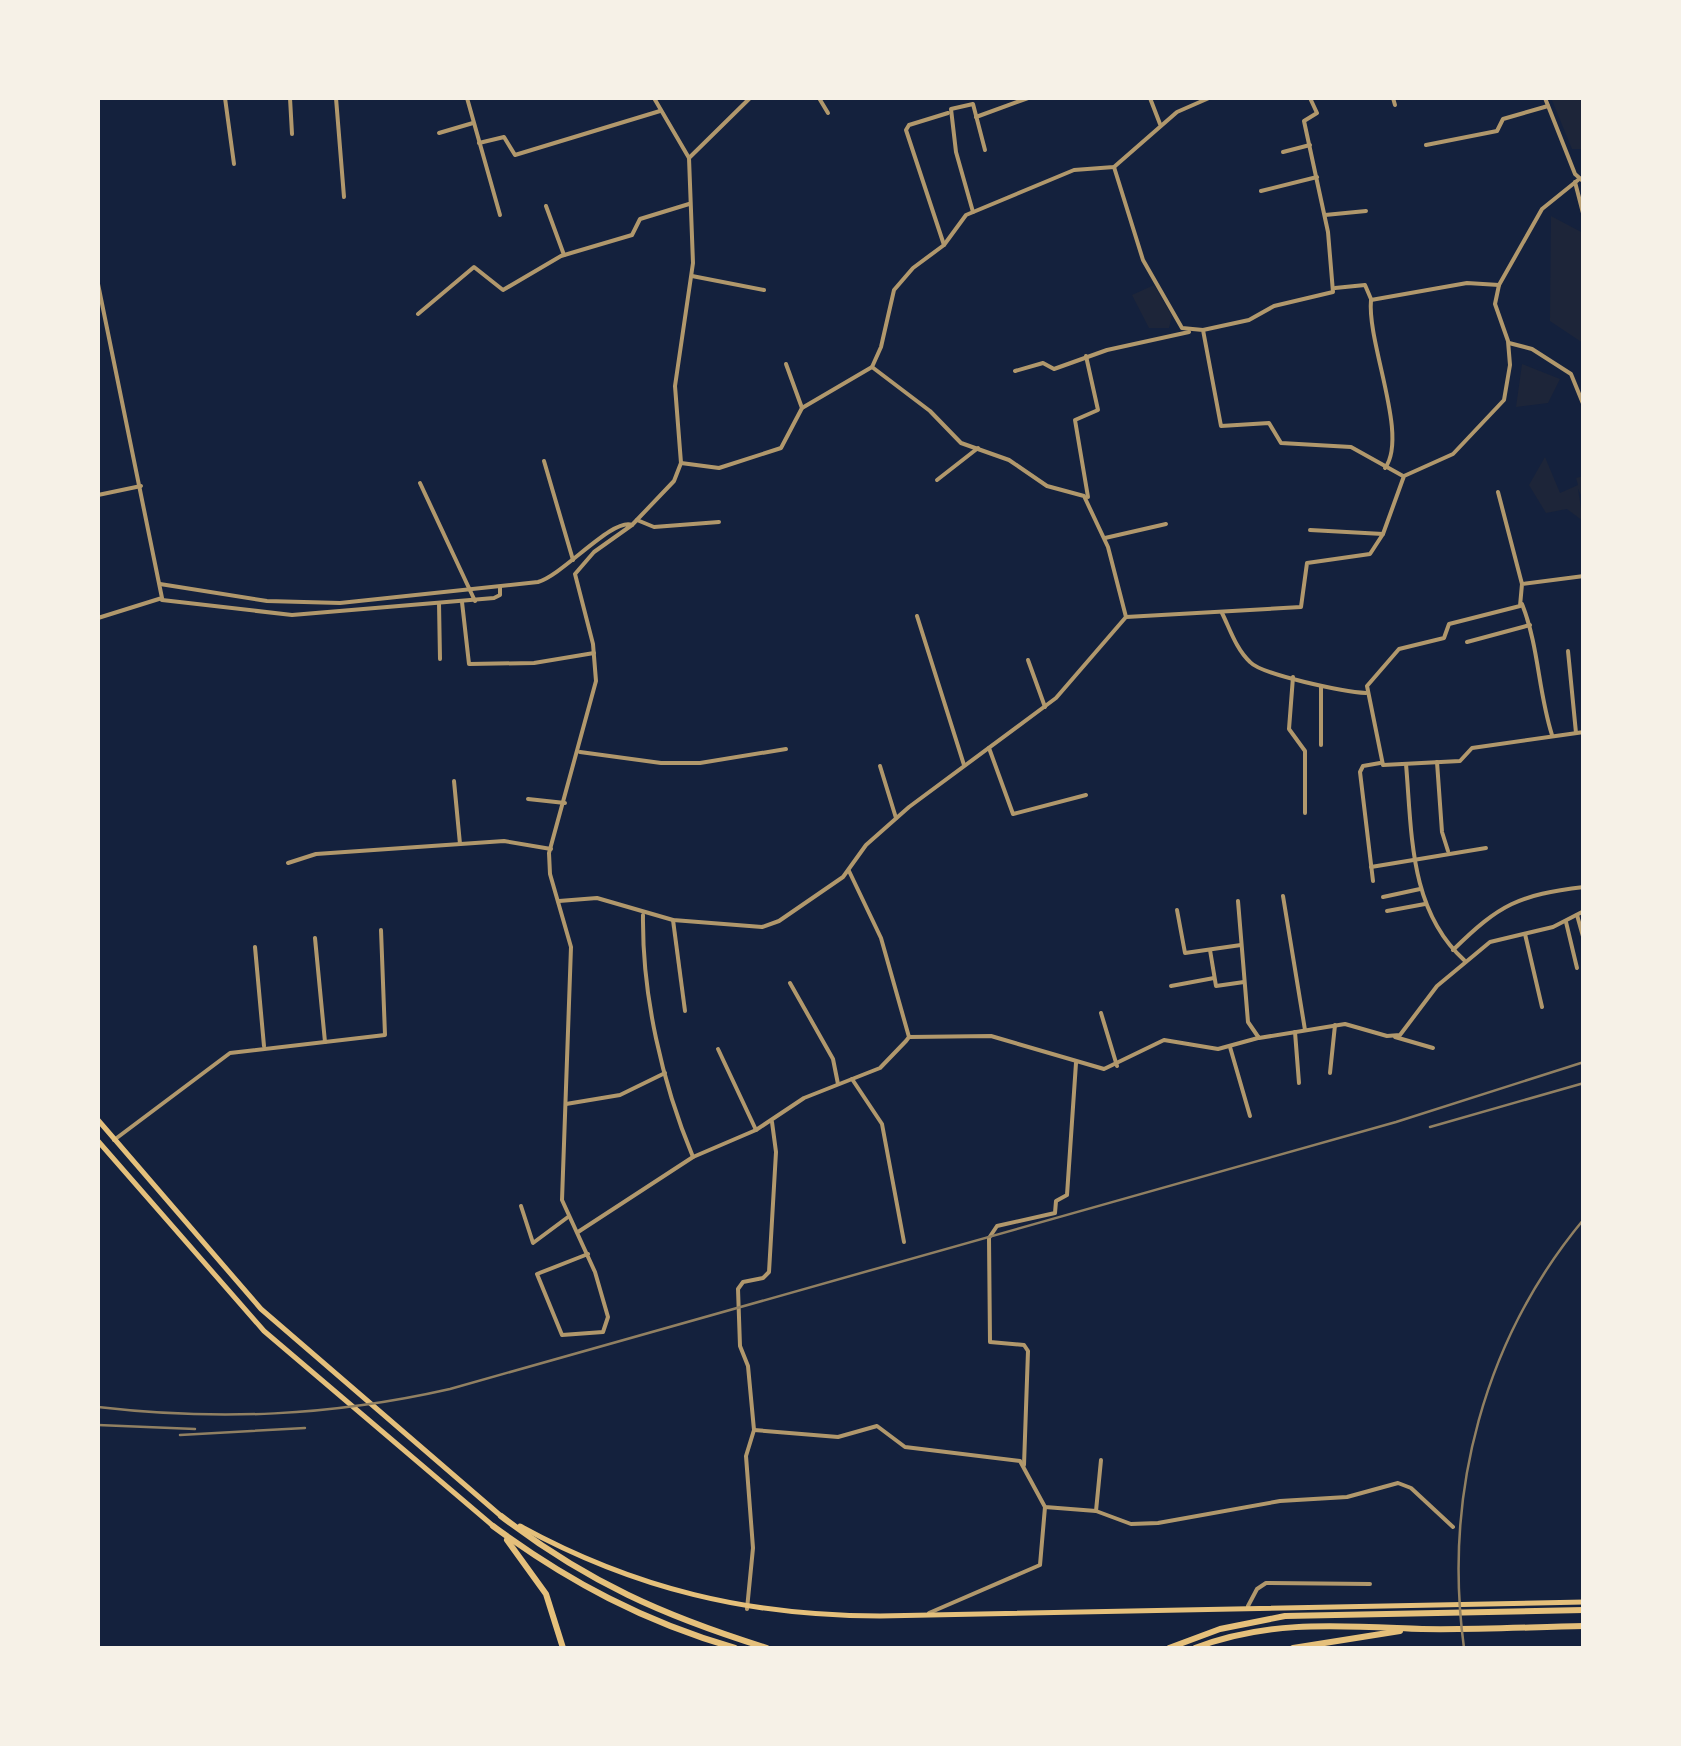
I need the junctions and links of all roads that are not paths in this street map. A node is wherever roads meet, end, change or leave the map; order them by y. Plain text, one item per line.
1 (224, 98) edge
2 (290, 98) edge
3 (336, 98) edge
4 (467, 98) edge
5 (654, 98) edge
6 (750, 98) edge
7 (819, 98) edge
8 (1028, 98) edge
9 (1150, 98) edge
10 (1209, 98) edge
11 (1310, 98) edge
12 (1393, 98) edge
13 (1545, 98) edge
14 (1395, 105) dead end
15 (1548, 106) junction
16 (660, 111) junction
17 (828, 113) dead end
18 (948, 113) junction
19 (976, 118) junction
20 (474, 123) junction
21 (1160, 124) junction
22 (439, 133) dead end
23 (292, 134) dead end
24 (479, 143) junction
25 (1310, 145) junction
26 (1426, 145) dead end
27 (985, 150) dead end
28 (1284, 152) dead end
29 (688, 158) junction
30 (234, 164) dead end
31 (1114, 167) junction
32 (1317, 177) junction
33 (1579, 181) edge
34 (1261, 191) dead end
35 (344, 197) dead end
36 (689, 204) junction
37 (546, 206) dead end
38 (973, 212) junction
39 (1366, 212) dead end
40 (500, 215) dead end
41 (1325, 215) junction
42 (1584, 218) edge
43 (944, 245) junction
44 (564, 256) junction
45 (692, 276) junction
46 (98, 284) edge
47 (1500, 285) junction
48 (1335, 288) junction
49 (764, 290) dead end
50 (1371, 300) junction
51 (418, 314) dead end
52 (1203, 330) junction
53 (1189, 332) junction
54 (1508, 342) junction
55 (1086, 356) junction
56 (786, 364) dead end
57 (872, 367) junction
58 (1015, 371) dead end
59 (1584, 406) edge
60 (802, 408) junction
61 (978, 448) junction
62 (544, 461) dead end
63 (682, 463) junction
64 (1385, 468) junction
65 (1404, 476) junction
66 (936, 480) dead end
67 (420, 483) dead end
68 (140, 486) junction
69 (1498, 492) dead end
70 (98, 495) edge
71 (1089, 501) junction
72 (719, 522) dead end
73 (635, 523) junction
74 (1166, 524) dead end
75 (1310, 530) dead end
76 (1383, 534) junction
77 (1105, 538) junction
78 (573, 560) junction
79 (1584, 576) edge
80 (1522, 584) junction
81 (500, 585) junction
82 (470, 588) junction
83 (161, 593) junction
84 (475, 600) junction
85 (462, 602) junction
86 (439, 603) junction
87 (1522, 604) junction
88 (1222, 613) junction
89 (917, 616) dead end
90 (1126, 617) junction
91 (98, 618) edge
92 (1530, 625) junction
93 (1466, 642) dead end
94 (1568, 651) dead end
95 (594, 653) junction
96 (440, 659) dead end
97 (1028, 660) dead end
98 (1293, 677) junction
99 (1321, 686) junction
100 (1366, 692) junction
101 (1045, 707) junction
102 (1584, 732) edge
103 (1576, 733) junction
104 (1550, 737) junction
105 (1321, 745) dead end
106 (988, 748) junction
107 (786, 749) dead end
108 (580, 752) junction
109 (1437, 762) junction
110 (1380, 763) junction
111 (1406, 764) junction
112 (964, 765) junction
113 (880, 766) dead end
114 (454, 781) dead end
115 (1086, 795) dead end
116 (528, 799) dead end
117 (565, 803) junction
118 (1305, 813) dead end
119 (896, 818) junction
120 (460, 844) junction
121 (1486, 848) dead end
122 (551, 849) junction
123 (1448, 853) junction
124 (1416, 858) junction
125 (288, 863) dead end
126 (1372, 867) junction
127 (849, 871) junction
128 (1373, 881) dead end
129 (1584, 887) edge
130 (1420, 889) junction
131 (1283, 896) dead end
132 (1382, 897) dead end
133 (1238, 901) dead end
134 (559, 902) junction
135 (1425, 904) junction
136 (1177, 910) dead end
137 (1584, 910) edge
138 (1387, 911) dead end
139 (643, 915) junction
140 (1577, 915) junction
141 (673, 920) junction
142 (1566, 922) junction
143 (380, 930) dead end
144 (1524, 934) junction
145 (315, 938) dead end
146 (1584, 940) edge
147 (1241, 944) junction
148 (255, 947) dead end
149 (1210, 950) junction
150 (1453, 950) junction
151 (1462, 958) junction
152 (1577, 968) dead end
153 (1214, 978) junction
154 (1244, 982) junction
155 (790, 983) dead end
156 (1171, 986) dead end
157 (1542, 1007) dead end
158 (685, 1011) dead end
159 (1101, 1013) dead end
160 (1334, 1025) junction
161 (1304, 1028) junction
162 (907, 1032) junction
163 (1295, 1032) junction
164 (1256, 1036) junction
165 (1393, 1037) junction
166 (325, 1042) junction
167 (264, 1046) junction
168 (1230, 1047) junction
169 (1433, 1048) dead end
170 (718, 1049) dead end
171 (1076, 1063) junction
172 (1117, 1063) junction
173 (665, 1073) junction
174 (1330, 1073) dead end
175 (852, 1079) junction
176 (838, 1080) junction
177 (1298, 1083) dead end
178 (566, 1104) junction
179 (1250, 1116) dead end
180 (98, 1120) edge
181 (772, 1122) junction
182 (754, 1126) junction
183 (114, 1140) junction
184 (98, 1142) edge
185 (692, 1155) junction
186 (521, 1206) dead end
187 (570, 1220) junction
188 (577, 1230) junction
189 (904, 1242) dead end
190 (588, 1254) junction
191 (754, 1430) junction
192 (1101, 1460) dead end
193 (1024, 1466) junction
194 (1045, 1507) junction
195 (1096, 1511) junction
196 (501, 1516) junction
197 (494, 1526) junction
198 (1453, 1528) dead end
199 (1370, 1584) dead end
200 (1248, 1606) junction
201 (1584, 1606) edge
202 (747, 1609) junction
203 (929, 1614) junction
204 (1584, 1626) edge
205 (1422, 1628) junction
206 (564, 1648) edge
207 (734, 1648) edge
208 (767, 1648) edge
209 (1169, 1648) edge
210 (1195, 1648) edge
211 (1293, 1648) edge

1 - 30 street
2 - 23 street
3 - 35 street
4 - 20 street
5 - 16 street
6 - 29 street
7 - 17 street
8 - 19 street
9 - 21 street
10 - 21 street
11 - 25 street
12 - 14 street
13 - 15 street
15 - 26 street
15 - 33 street
16 - 24 street
16 - 29 street
18 - 19 street
18 - 38 street
18 - 43 street
19 - 27 street
20 - 22 street
20 - 24 street
21 - 31 street
24 - 40 street
25 - 28 street
25 - 32 street
29 - 36 street
31 - 38 street
31 - 53 street
32 - 34 street
32 - 41 street
33 - 42 street
33 - 47 street
36 - 44 street
36 - 45 street
37 - 44 street
38 - 43 street
39 - 41 street
41 - 48 street
43 - 57 street
44 - 51 street
45 - 49 street
45 - 63 street
46 - 68 street
47 - 50 street
47 - 54 street
48 - 50 street
48 - 52 street
50 - 64 street
52 - 53 street
52 - 64 street
53 - 55 street
54 - 59 street
54 - 65 street
55 - 58 street
55 - 71 street
56 - 60 street
57 - 60 street
57 - 61 street
60 - 63 street
61 - 66 street
61 - 71 street
62 - 78 street
63 - 73 street
64 - 65 street
65 - 76 street
67 - 82 street
68 - 70 street
68 - 83 street
69 - 80 street
71 - 77 street
72 - 73 street
73 - 78 street
73 - 95 street
74 - 77 street
75 - 76 street
76 - 88 street
77 - 90 street
78 - 81 street
79 - 80 street
80 - 87 street
81 - 82 street
81 - 84 street
82 - 83 street
82 - 84 street
83 - 86 street
83 - 91 street
84 - 85 street
85 - 86 street
85 - 95 street
86 - 96 street
87 - 92 street
87 - 100 street
88 - 90 street
88 - 98 street
89 - 112 street
90 - 101 street
92 - 93 street
92 - 104 street
94 - 103 street
95 - 108 street
97 - 101 street
98 - 99 street
98 - 118 street
99 - 100 street
99 - 105 street
100 - 110 street
101 - 106 street
102 - 103 street
103 - 104 street
104 - 109 street
106 - 112 street
106 - 115 street
107 - 108 street
108 - 117 street
109 - 111 street
109 - 123 street
110 - 111 street
110 - 126 street
111 - 124 street
112 - 119 street
113 - 119 street
114 - 120 street
116 - 117 street
117 - 122 street
119 - 127 street
120 - 122 street
120 - 125 street
121 - 123 street
122 - 134 street
123 - 124 street
124 - 126 street
124 - 130 street
126 - 128 street
127 - 141 street
127 - 162 street
129 - 150 street
130 - 132 street
130 - 135 street
131 - 161 street
133 - 147 street
134 - 139 street
134 - 178 street
135 - 138 street
135 - 150 street
136 - 149 street
137 - 140 street
139 - 141 street
139 - 173 street
140 - 142 street
140 - 146 street
141 - 158 street
142 - 144 street
142 - 152 street
143 - 166 street
144 - 151 street
144 - 157 street
145 - 166 street
147 - 149 street
147 - 154 street
148 - 167 street
149 - 153 street
150 - 151 street
151 - 165 street
153 - 154 street
153 - 156 street
154 - 164 street
155 - 176 street
159 - 172 street
160 - 161 street
160 - 165 street
160 - 174 street
161 - 163 street
162 - 171 street
162 - 175 street
163 - 164 street
163 - 177 street
164 - 168 street
165 - 169 street
166 - 167 street
167 - 183 street
168 - 172 street
168 - 179 street
170 - 182 street
171 - 172 street
171 - 193 street
173 - 178 street
173 - 185 street
175 - 176 street
175 - 189 street
176 - 181 street
178 - 187 street
180 - 183 highway
181 - 182 street
181 - 191 street
182 - 185 street
183 - 196 highway
184 - 197 highway
185 - 188 street
186 - 187 street
187 - 188 street
188 - 190 street
190 - 190 street
191 - 193 street
191 - 202 street
192 - 195 street
193 - 194 street
194 - 195 street
194 - 203 street
195 - 198 street
196 - 202 highway
196 - 208 highway
197 - 206 highway
197 - 207 highway
199 - 200 street
200 - 201 highway
200 - 203 highway
201 - 209 highway
202 - 203 highway
204 - 205 highway
205 - 210 highway
205 - 211 highway

